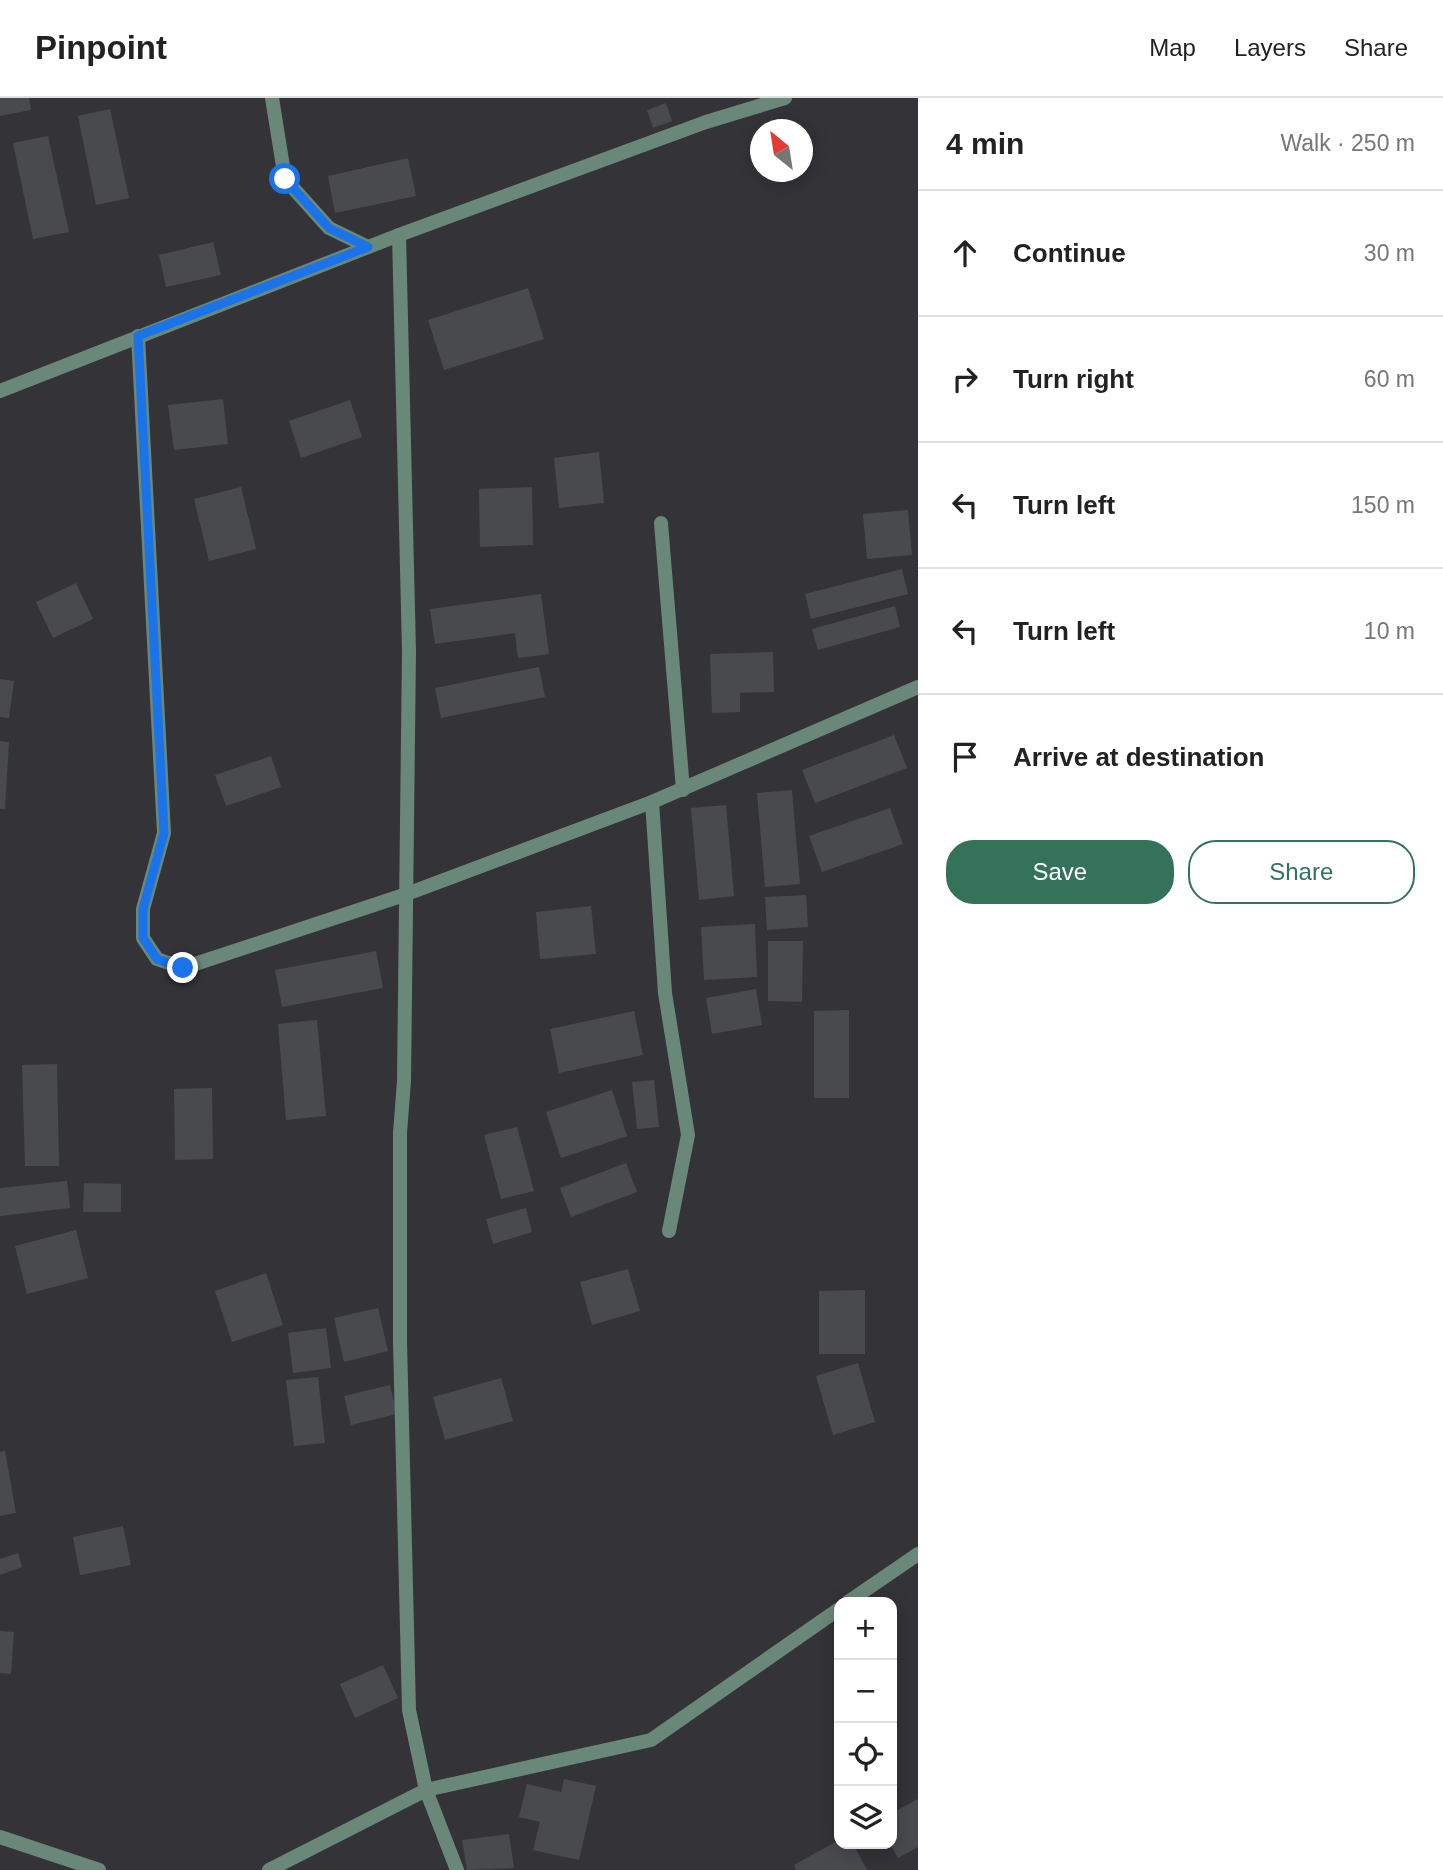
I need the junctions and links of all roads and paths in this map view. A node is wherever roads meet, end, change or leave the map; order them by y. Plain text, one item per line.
1 (272, 98) edge
2 (785, 98) edge
3 (399, 235) junction
4 (368, 247) junction
5 (138, 336) junction
6 (0, 391) edge
7 (661, 523) dead end
8 (918, 687) edge
9 (683, 790) junction
10 (652, 803) junction
11 (404, 895) junction
12 (670, 1231) dead end
13 (918, 1554) edge
14 (855, 1597) edge
15 (834, 1612) edge
16 (426, 1790) junction
17 (0, 1837) edge
18 (99, 1870) edge
19 (269, 1870) edge
20 (457, 1870) edge

1 - 4 street
2 - 3 street
3 - 4 street
3 - 11 street
4 - 5 street
5 - 6 street
5 - 11 street
7 - 9 street
8 - 9 street
9 - 10 street
10 - 11 street
10 - 12 street
11 - 16 street
13 - 14 street
15 - 16 street
16 - 19 street
16 - 20 street
17 - 18 street

